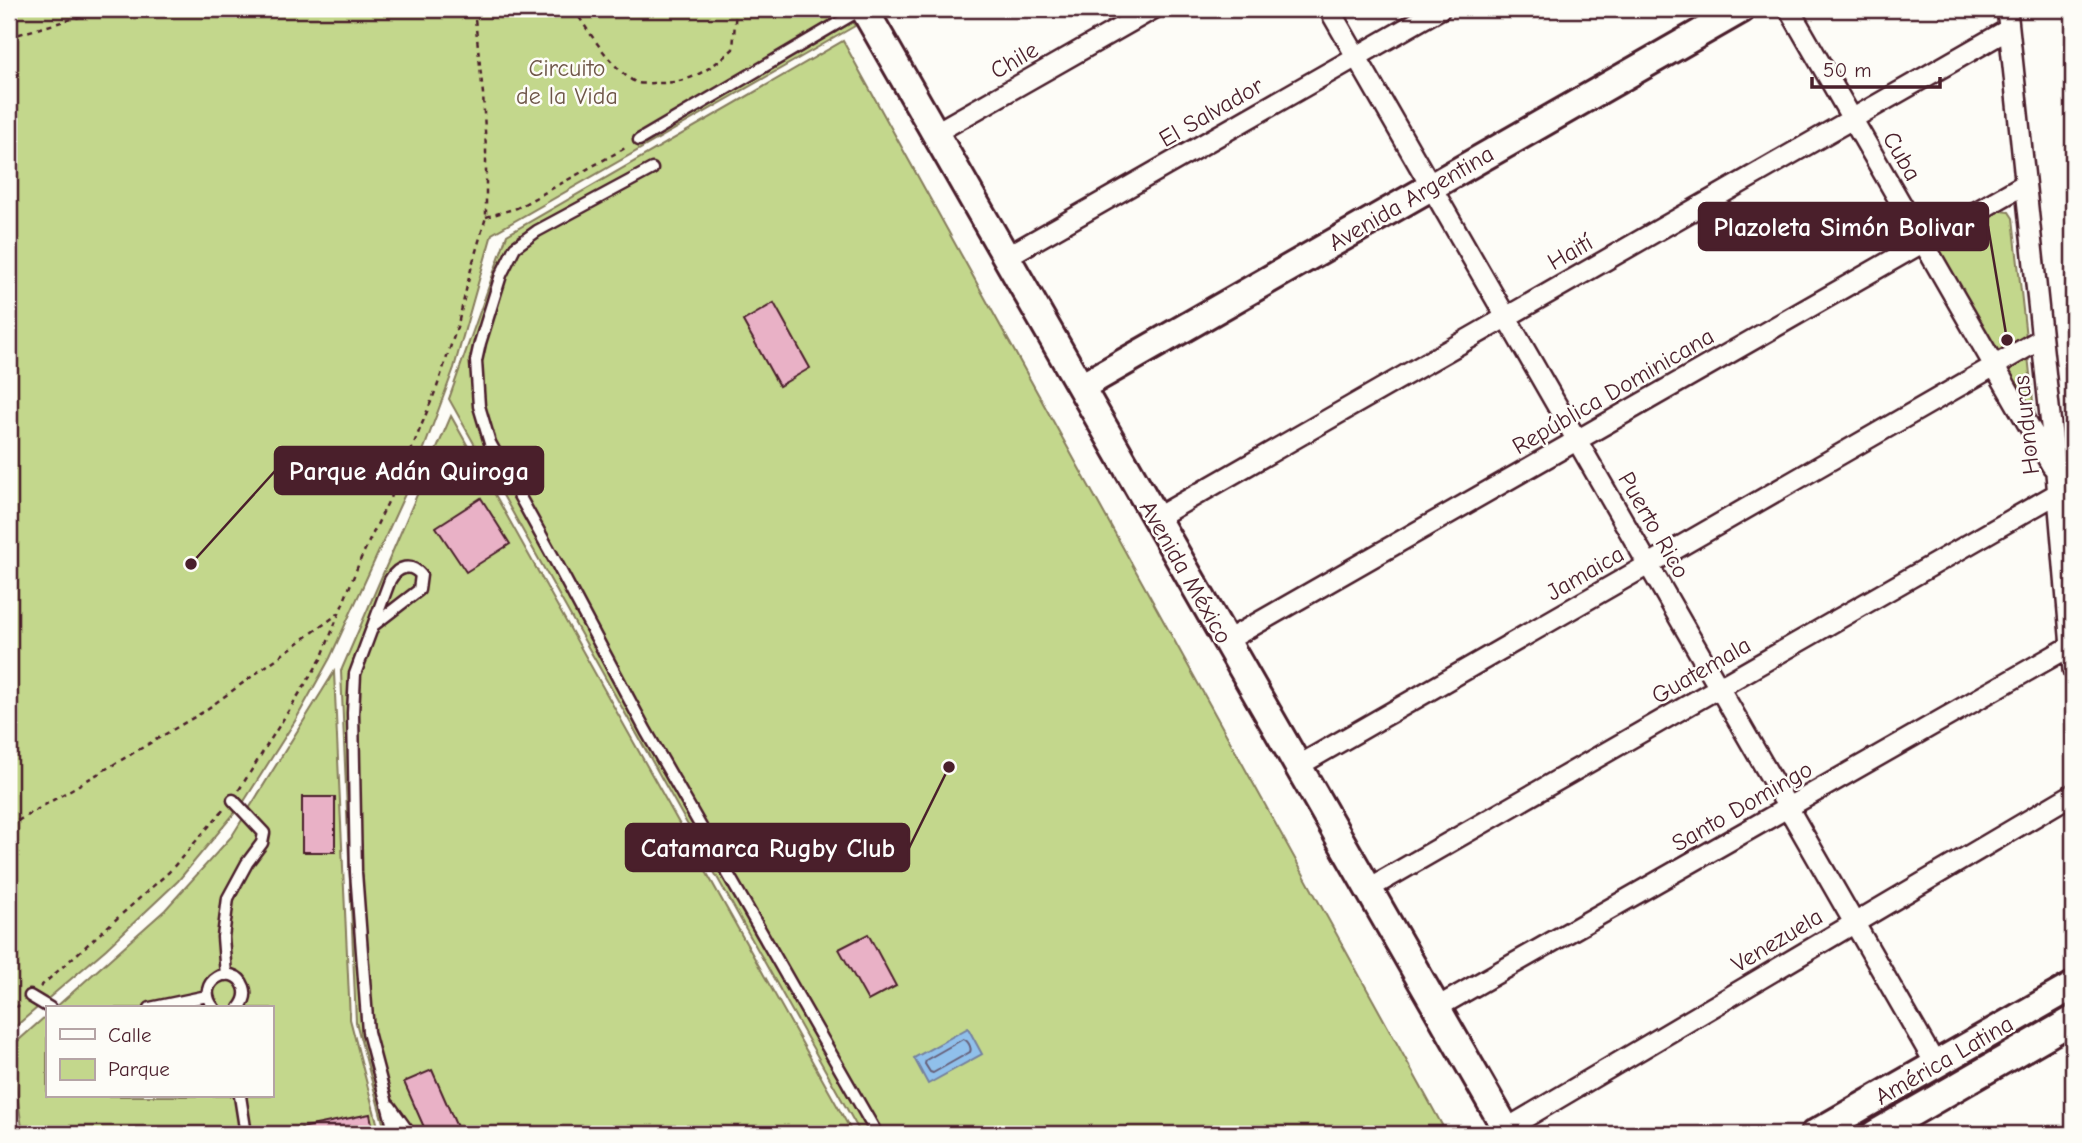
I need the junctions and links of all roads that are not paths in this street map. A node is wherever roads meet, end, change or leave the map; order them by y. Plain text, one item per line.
1 (864, 9) edge
2 (1153, 9) edge
3 (1329, 9) edge
4 (1440, 9) edge
5 (1742, 9) edge
6 (1789, 9) edge
7 (2007, 9) edge
8 (2009, 29) junction
9 (1356, 57) junction
10 (1852, 119) junction
11 (935, 133) junction
12 (639, 140) road end
13 (652, 169) dead end
14 (2025, 184) junction
15 (1431, 187) junction
16 (1923, 242) junction
17 (1006, 257) junction
18 (1506, 317) junction
19 (2041, 339) junction
20 (1994, 366) junction
21 (1081, 387) junction
22 (1577, 440) junction
23 (2056, 473) junction
24 (2058, 493) junction
25 (1156, 518) junction
26 (1648, 565) junction
27 (375, 624) junction
28 (1226, 641) junction
29 (2071, 646) junction
30 (2073, 670) edge
31 (1719, 687) junction
32 (1298, 766) junction
33 (2073, 794) edge
34 (233, 800) road end
35 (1788, 807) junction
36 (1368, 889) junction
37 (1855, 923) junction
38 (226, 975) junction
39 (2073, 986) edge
40 (30, 996) road end
41 (207, 996) junction
42 (47, 1006) edge
43 (160, 1006) edge
44 (213, 1006) edge
45 (241, 1006) edge
46 (1436, 1008) junction
47 (2073, 1020) edge
48 (1936, 1065) junction
49 (240, 1098) edge
50 (386, 1100) junction
51 (1507, 1132) edge
52 (246, 1134) edge
53 (395, 1134) edge
54 (410, 1134) edge
55 (877, 1134) edge
56 (1814, 1134) edge
57 (1875, 1134) edge

1 - 11 main road, Avenida México
1 - 12 lane
2 - 11 street, Chile
3 - 9 street, Puerto Rico
4 - 9 street, El Salvador
5 - 15 main road, Avenida Argentina
6 - 10 street, Cuba
7 - 8 street, Honduras
8 - 10 street, Haití
8 - 14 street, Honduras
9 - 15 street, Puerto Rico
9 - 17 street, El Salvador
10 - 16 street, Cuba
10 - 18 street, Haití
11 - 17 main road, Avenida México
13 - 55 lane
14 - 16 street, República Dominicana
14 - 19 street, Honduras
15 - 18 street, Puerto Rico
15 - 21 main road, Avenida Argentina
16 - 20 street, Cuba
16 - 22 street, República Dominicana
17 - 21 main road, Avenida México
18 - 22 street, Puerto Rico
18 - 25 street, Haití
19 - 20 street, Jamaica
19 - 23 street, Honduras
20 - 23 street, Cuba
20 - 26 street, Jamaica
21 - 25 main road, Avenida México
22 - 26 street, Puerto Rico
22 - 28 street, República Dominicana
23 - 24 street, Honduras
24 - 29 street, Honduras
24 - 31 street, Guatemala
25 - 28 main road, Avenida México
26 - 31 street, Puerto Rico
26 - 32 street, Jamaica
27 - 27 lane
27 - 50 lane
28 - 32 main road, Avenida México
29 - 30 street, Honduras
29 - 35 street, Santo Domingo
31 - 35 street, Puerto Rico
31 - 36 street, Guatemala
32 - 36 main road, Avenida México
33 - 37 street, Venezuela
34 - 38 lane
35 - 37 street, Puerto Rico
35 - 46 street, Santo Domingo
36 - 46 main road, Avenida México
37 - 48 street, Puerto Rico
37 - 51 street, Venezuela
38 - 41 lane
38 - 45 lane
39 - 48 main road, América Latina
40 - 42 lane
41 - 43 lane
41 - 44 lane
46 - 51 main road, Avenida México
47 - 57 main road, América Latina
48 - 56 main road, América Latina
49 - 52 lane
50 - 53 lane
50 - 54 lane

